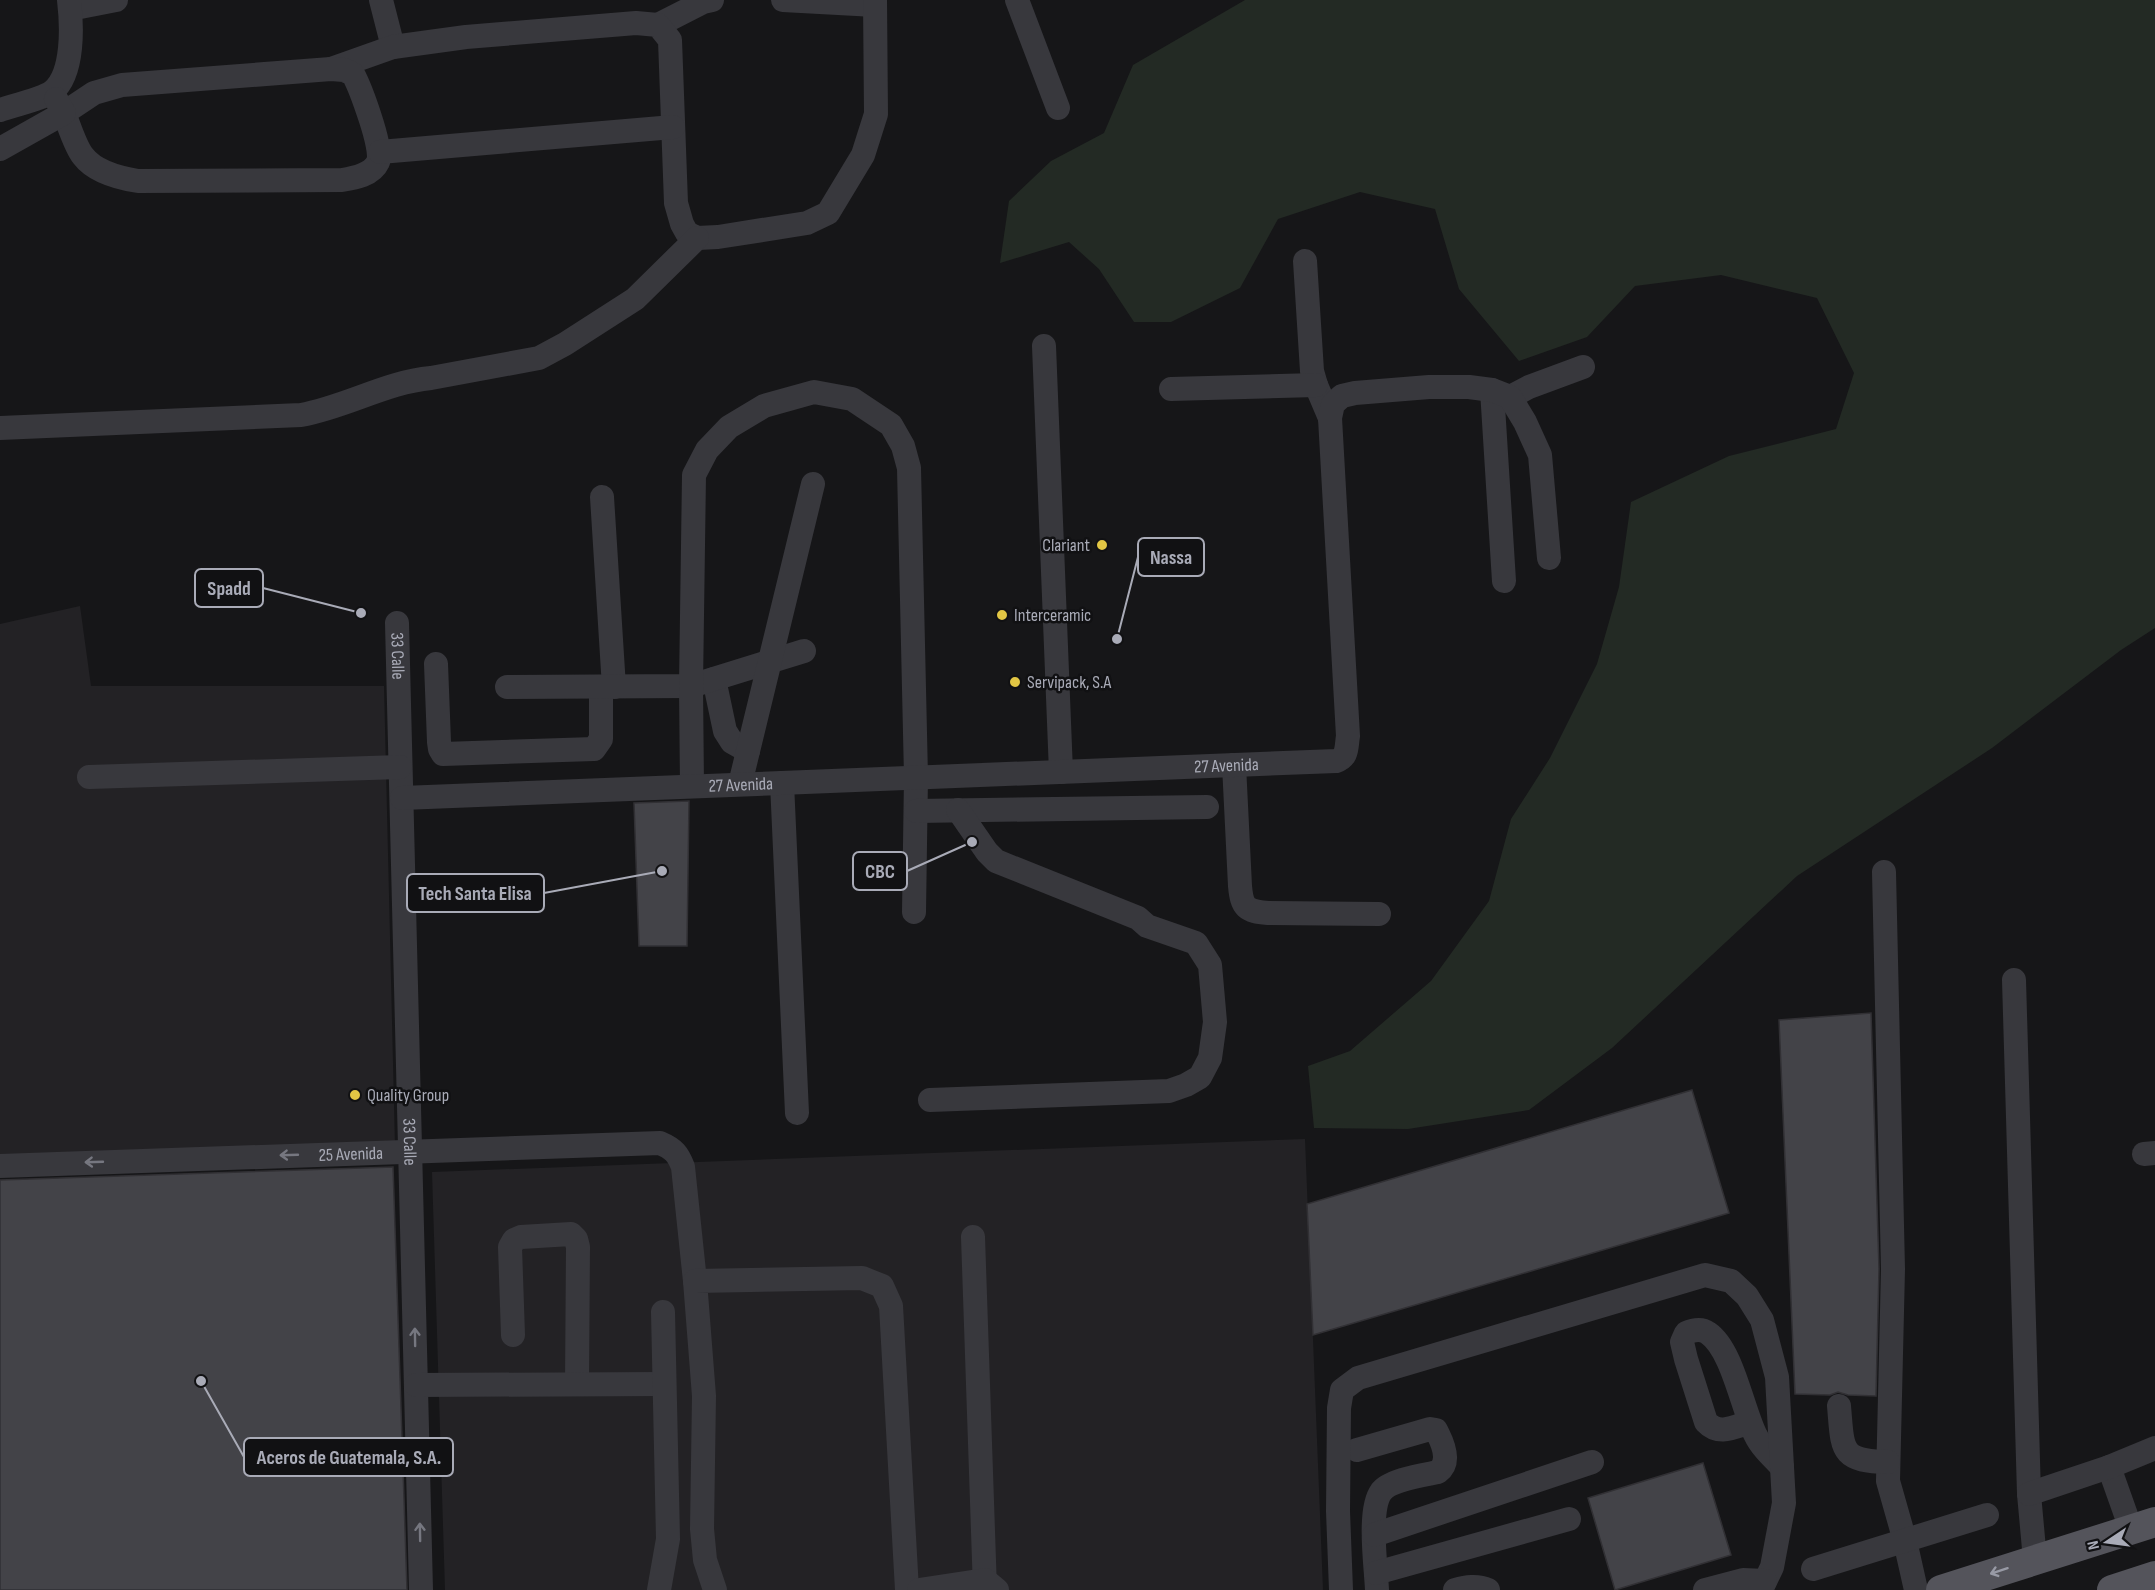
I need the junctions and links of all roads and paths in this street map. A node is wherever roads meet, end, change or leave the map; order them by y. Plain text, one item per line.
1 (116, 0) edge
2 (381, 0) edge
3 (783, 0) edge
4 (1017, 0) edge
5 (706, 1) edge
6 (875, 3) edge
7 (70, 4) edge
8 (658, 25) junction
9 (393, 47) junction
10 (331, 69) junction
11 (58, 102) junction
12 (1058, 108) dead end
13 (0, 111) edge
14 (674, 127) junction
15 (0, 149) edge
16 (380, 152) junction
17 (697, 238) junction
18 (1305, 261) dead end
19 (1044, 346) dead end
20 (1583, 367) dead end
21 (1316, 385) junction
22 (1171, 389) dead end
23 (1501, 394) junction
24 (1330, 418) junction
25 (0, 428) edge
26 (813, 484) dead end
27 (602, 497) dead end
28 (1549, 558) dead end
29 (1504, 581) dead end
30 (397, 623) dead end
31 (804, 651) dead end
32 (769, 662) junction
33 (436, 664) dead end
34 (702, 683) junction
35 (507, 687) dead end
36 (608, 687) junction
37 (748, 751) junction
38 (1234, 765) junction
39 (400, 768) junction
40 (1061, 772) junction
41 (88, 777) dead end
42 (916, 777) junction
43 (782, 783) junction
44 (740, 784) junction
45 (692, 786) junction
46 (402, 798) junction
47 (1208, 807) dead end
48 (958, 810) junction
49 (916, 811) junction
50 (1884, 872) dead end
51 (914, 912) dead end
52 (1379, 914) dead end
53 (2014, 980) dead end
54 (930, 1100) dead end
55 (797, 1113) dead end
56 (410, 1151) junction
57 (0, 1166) edge
58 (973, 1237) dead end
59 (695, 1281) junction
60 (663, 1312) dead end
61 (513, 1335) dead end
62 (577, 1384) junction
63 (664, 1384) junction
64 (416, 1386) junction
65 (1839, 1406) dead end
66 (1750, 1422) dead end
67 (2155, 1448) edge
68 (1357, 1450) dead end
69 (1592, 1462) dead end
70 (1888, 1462) junction
71 (1782, 1467) junction
72 (2109, 1467) junction
73 (2029, 1494) junction
74 (1987, 1515) dead end
75 (1569, 1519) dead end
76 (2143, 1525) edge
77 (1374, 1535) junction
78 (1905, 1541) junction
79 (2035, 1560) junction
80 (1814, 1569) dead end
81 (2155, 1576) edge
82 (1376, 1582) edge
83 (1763, 1586) edge
84 (989, 1587) edge
85 (421, 1590) edge
86 (659, 1590) edge
87 (715, 1590) edge
88 (907, 1590) edge
89 (919, 1590) edge
90 (1341, 1590) edge
91 (1455, 1590) edge
92 (1488, 1590) edge
93 (1705, 1590) edge
94 (1916, 1590) edge
95 (1941, 1590) edge
96 (2112, 1590) edge

1 - 7 street
2 - 9 street
3 - 6 street
4 - 12 street
5 - 8 street
6 - 17 street
7 - 11 street
8 - 9 street
8 - 14 street
9 - 10 street
10 - 11 street
10 - 16 street
11 - 13 street
11 - 15 street
11 - 16 street
14 - 16 street
14 - 17 street
17 - 25 street
18 - 21 street
19 - 40 street
20 - 23 street
21 - 22 street
21 - 24 street
23 - 24 street
23 - 28 street
23 - 29 street
24 - 38 street, 27 Avenida
26 - 32 street
27 - 36 street
30 - 39 street, 33 Calle
31 - 32 street
32 - 34 street
32 - 37 street
33 - 36 street
34 - 36 street
34 - 37 street
34 - 42 street
34 - 45 street
35 - 36 street
37 - 44 street
38 - 40 street, 27 Avenida
38 - 52 street
39 - 41 street
39 - 46 street, 33 Calle
40 - 42 street, 27 Avenida
42 - 43 street, 27 Avenida
42 - 49 street
43 - 44 street, 27 Avenida
43 - 55 street
44 - 45 street, 27 Avenida
45 - 46 street, 27 Avenida
46 - 56 street, 33 Calle
47 - 48 street
48 - 49 street
48 - 54 street
49 - 51 street
50 - 70 street
53 - 73 street
56 -> 57 street, 25 Avenida
56 - 59 street, 25 Avenida
64 -> 56 street, 33 Calle
58 - 84 street
59 - 87 street, 25 Avenida
59 - 88 street
60 - 63 street
61 - 62 street
62 - 63 street
62 - 64 street
63 - 86 street
85 -> 64 street, 33 Calle
65 - 70 street
66 - 71 street
67 - 72 street
68 - 77 street
69 - 77 street
70 - 78 street
71 - 83 street
71 - 90 street
72 - 73 street
72 - 76 street
73 - 79 street
74 - 78 street
75 - 82 street
76 - 79 main road
77 - 82 street
78 - 80 street
78 - 94 street
79 -> 95 main road
81 - 96 main road
83 - 93 street
84 - 89 street
91 - 92 street

